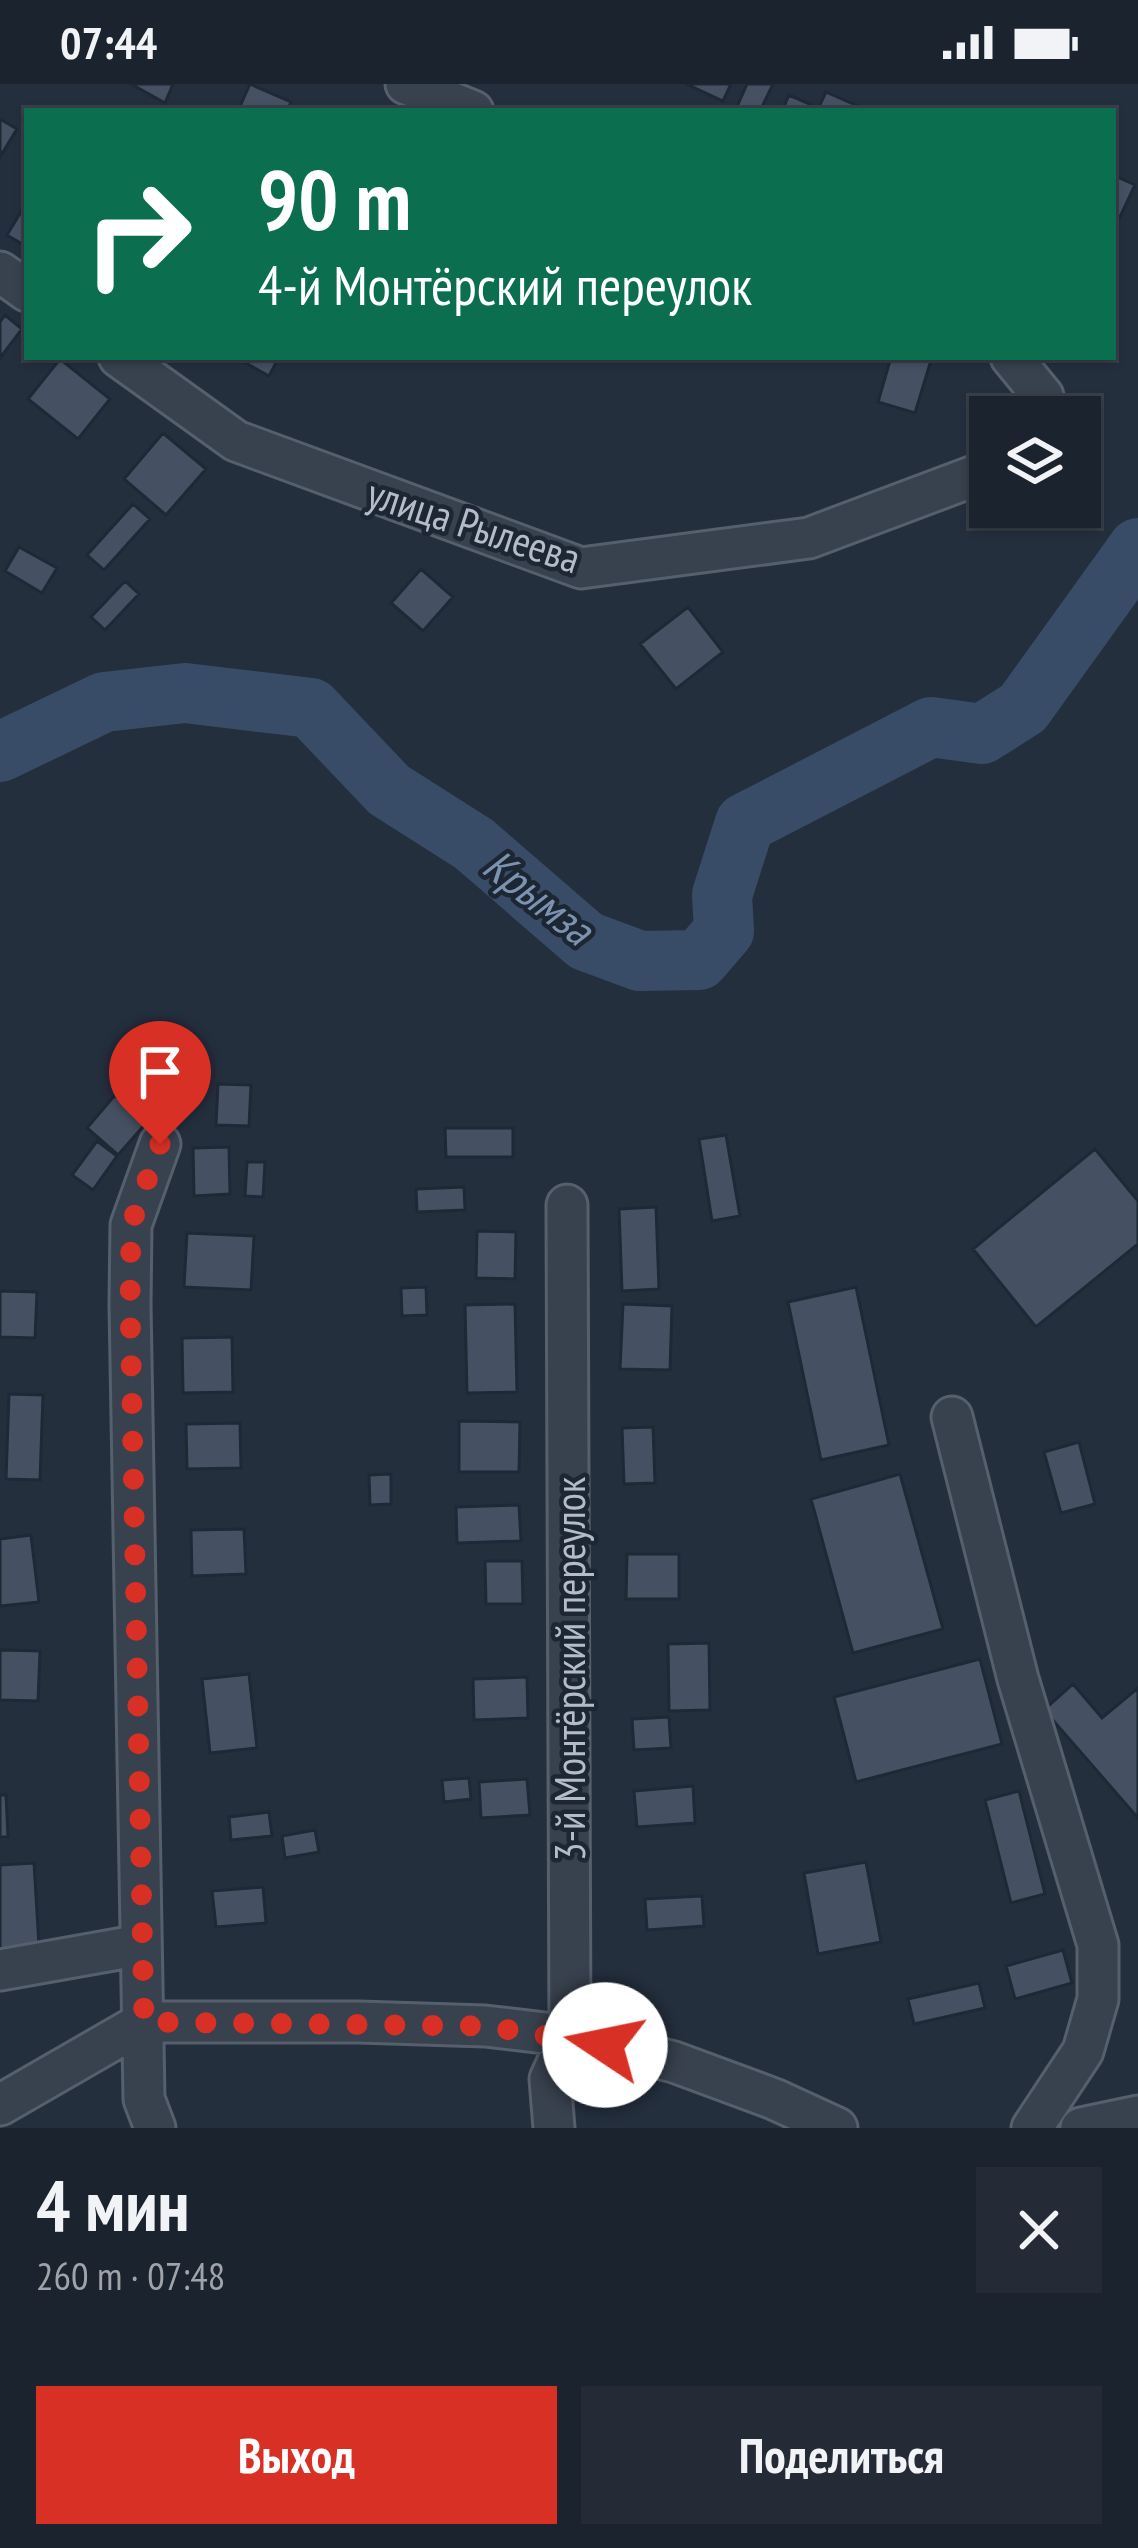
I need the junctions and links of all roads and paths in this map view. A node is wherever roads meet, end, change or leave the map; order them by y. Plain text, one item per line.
1 (406, 84) edge
2 (466, 108) edge
3 (123, 360) edge
4 (1013, 360) edge
5 (1042, 396) edge
6 (969, 478) edge
7 (160, 1144) dead end
8 (567, 1204) dead end
9 (952, 1418) dead end
10 (141, 1945) junction
11 (0, 1970) edge
12 (144, 2022) junction
13 (570, 2036) junction
14 (0, 2105) edge
15 (771, 2114) edge
16 (1138, 2116) edge
17 (154, 2128) edge
18 (554, 2128) edge
19 (837, 2128) edge
20 (1032, 2128) edge
21 (1081, 2128) edge

1 - 2 street
3 - 6 street, улица Рылеева
4 - 5 street
7 - 10 street
8 - 13 street, 3-й Монтёрский переулок
9 - 20 street
10 - 11 street
10 - 12 street
12 - 13 street
12 - 14 street
12 - 17 street
13 - 15 street
13 - 18 street, 3-й Монтёрский переулок
15 - 19 street
16 - 21 street

